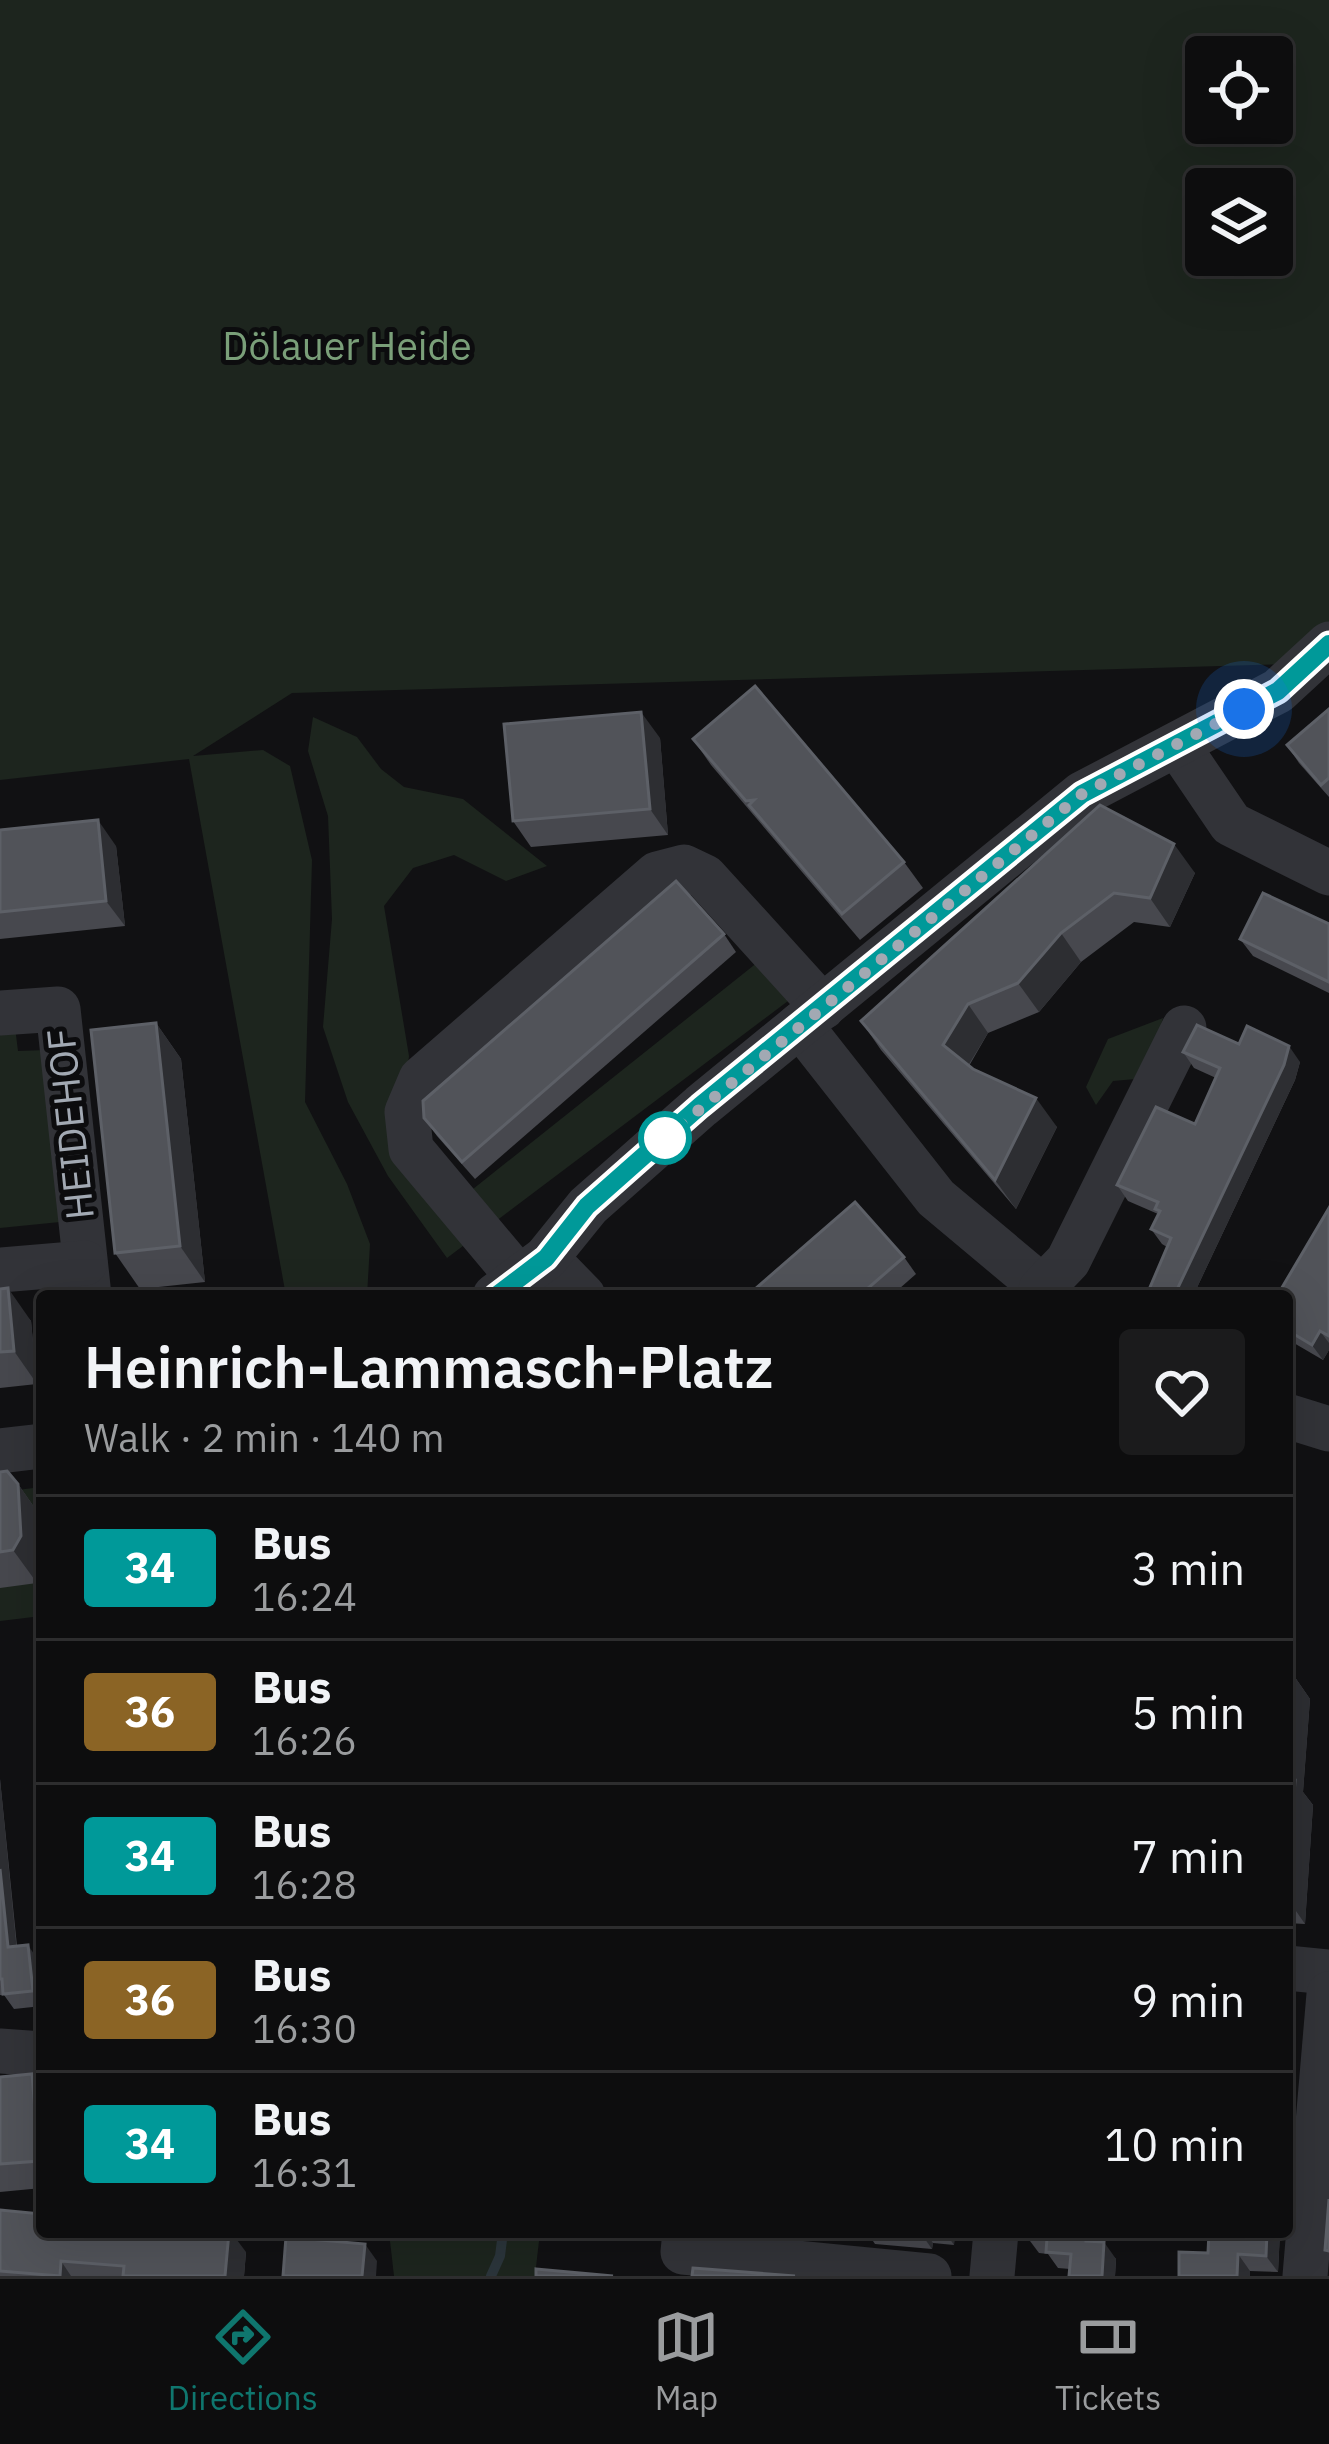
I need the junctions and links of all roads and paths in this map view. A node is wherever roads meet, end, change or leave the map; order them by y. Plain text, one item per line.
1 (1329, 644) edge
2 (1178, 746) junction
3 (1329, 873) edge
4 (0, 1013) edge
5 (812, 1016) junction
6 (1184, 1028) dead end
7 (0, 1270) edge
8 (520, 1277) edge
9 (87, 1280) edge
10 (563, 1290) edge
11 (1045, 1290) edge
12 (1048, 1290) edge
13 (1293, 1418) edge
14 (1329, 1429) edge
15 (36, 1447) edge
16 (0, 1451) edge
17 (1293, 1969) edge
18 (1329, 1972) edge
19 (1329, 1994) edge
20 (0, 2051) edge
21 (36, 2054) edge
22 (684, 2238) edge
23 (995, 2238) edge
24 (929, 2276) edge
25 (992, 2276) edge
26 (1305, 2276) edge

1 - 2 street
2 - 3 street
2 - 5 street
4 - 9 street, HEIDEHOF
5 - 8 street
5 - 8 street
5 - 11 street
6 - 12 street
7 - 9 street
8 - 10 street
13 - 14 street
15 - 16 street
17 - 18 street
19 - 26 street
20 - 21 street
22 - 24 street
23 - 25 street

